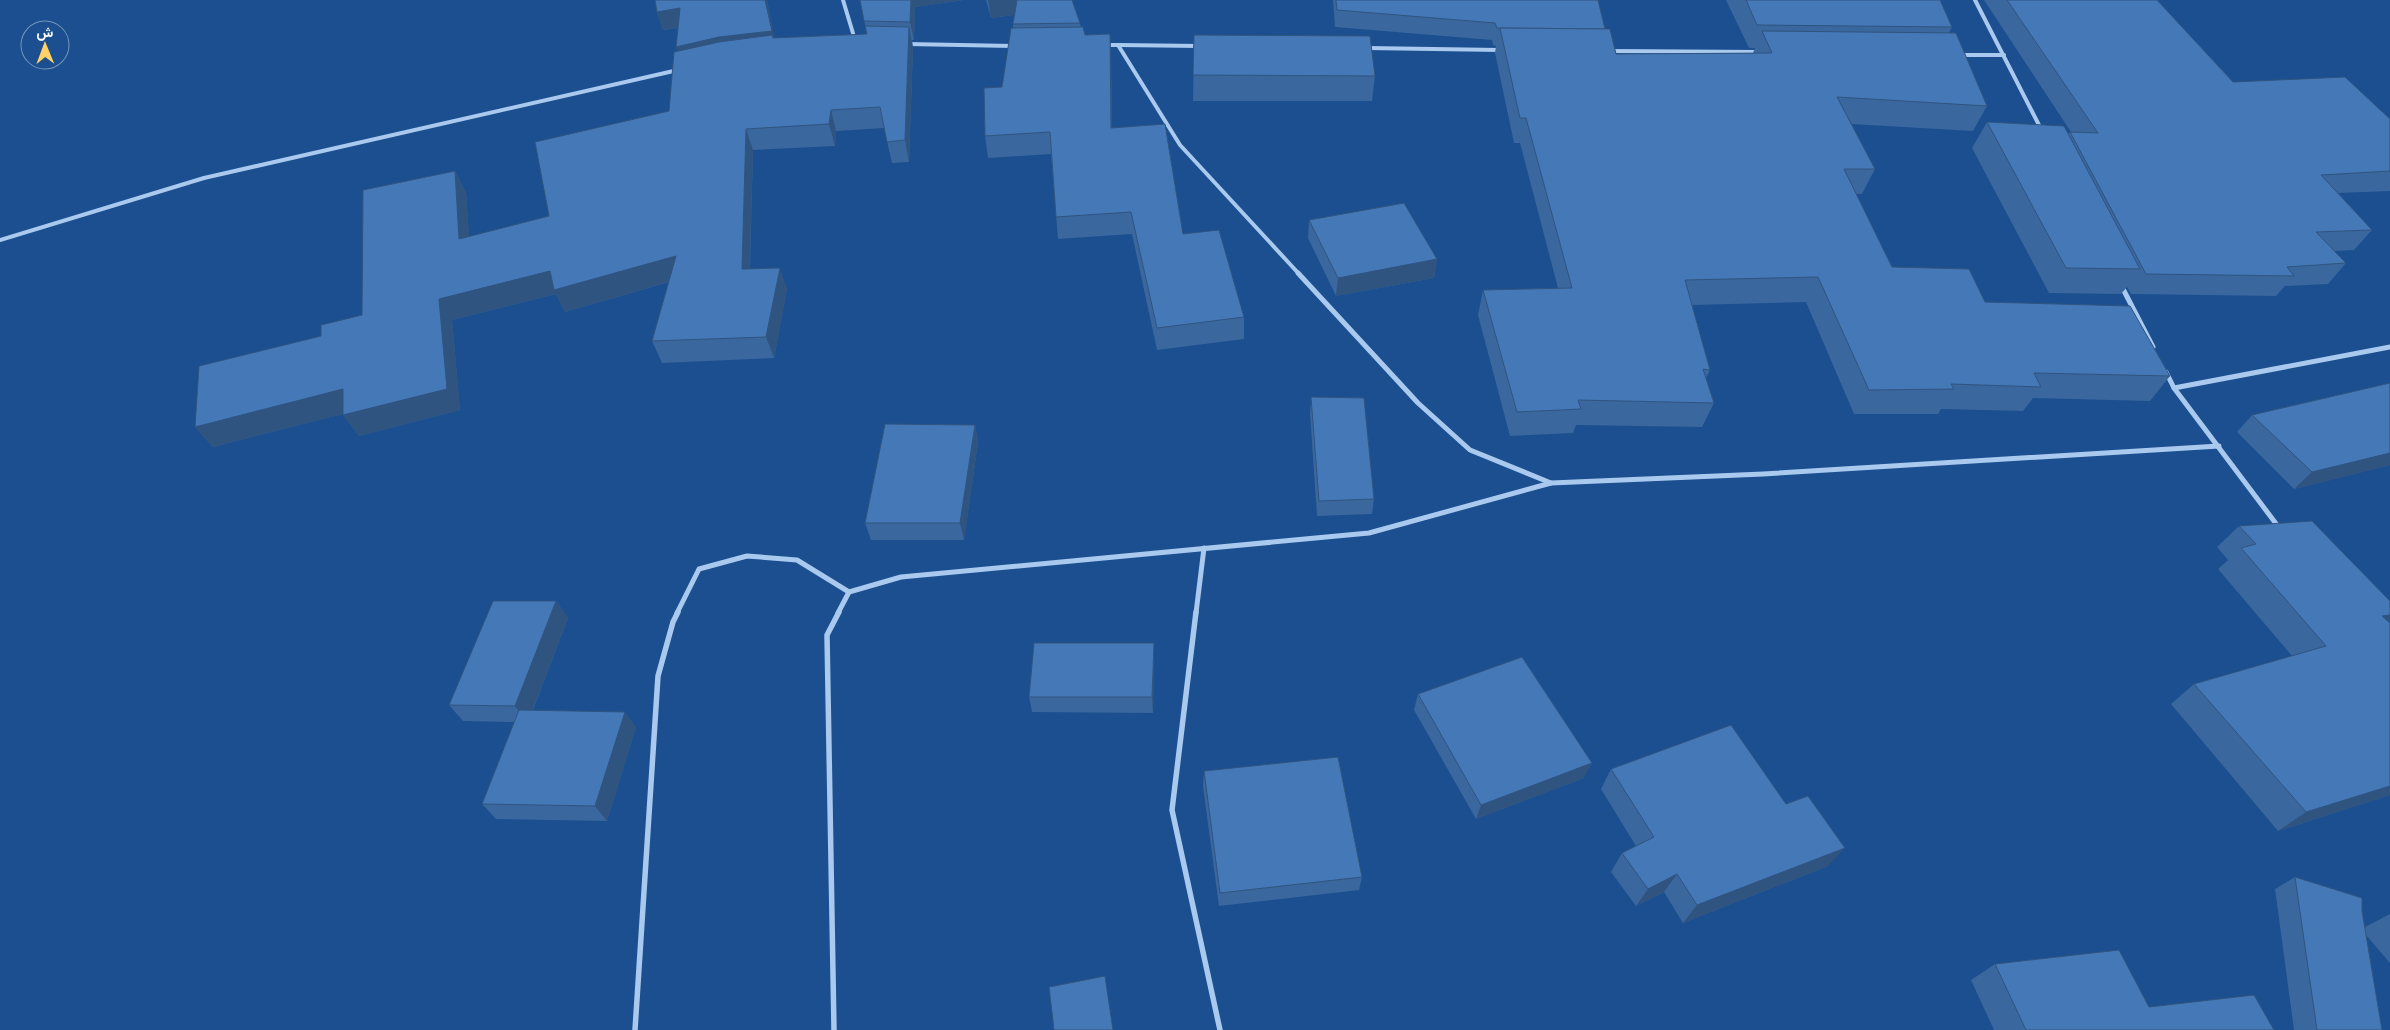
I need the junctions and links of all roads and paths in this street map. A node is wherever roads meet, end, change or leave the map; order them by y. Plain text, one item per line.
1 (843, 0) edge
2 (1975, 0) edge
3 (847, 44) edge
4 (896, 44) edge
5 (1118, 45) junction
6 (1024, 46) edge
7 (1099, 46) edge
8 (1208, 46) edge
9 (1357, 48) edge
10 (1506, 50) edge
11 (1606, 51) edge
12 (1765, 52) edge
13 (1954, 54) edge
14 (2004, 55) junction
15 (688, 67) edge
16 (2044, 134) edge
17 (0, 240) edge
18 (2120, 283) edge
19 (2390, 347) edge
20 (2156, 353) edge
21 (2165, 370) edge
22 (2174, 388) junction
23 (2219, 446) junction
24 (1551, 483) junction
25 (2285, 534) edge
26 (1204, 548) junction
27 (849, 592) junction
28 (635, 1030) edge
29 (834, 1030) edge
30 (1220, 1030) edge

1 - 3 street
2 - 14 street
4 - 6 street
5 - 7 street
5 - 8 street
5 - 24 street
9 - 10 street
11 - 12 street
13 - 14 street
14 - 16 street
15 - 17 street
18 - 20 street
19 - 22 street
21 - 22 street
22 - 23 street
23 - 24 street
23 - 25 street
24 - 26 street
26 - 27 street
26 - 30 street
27 - 28 street
27 - 29 street

